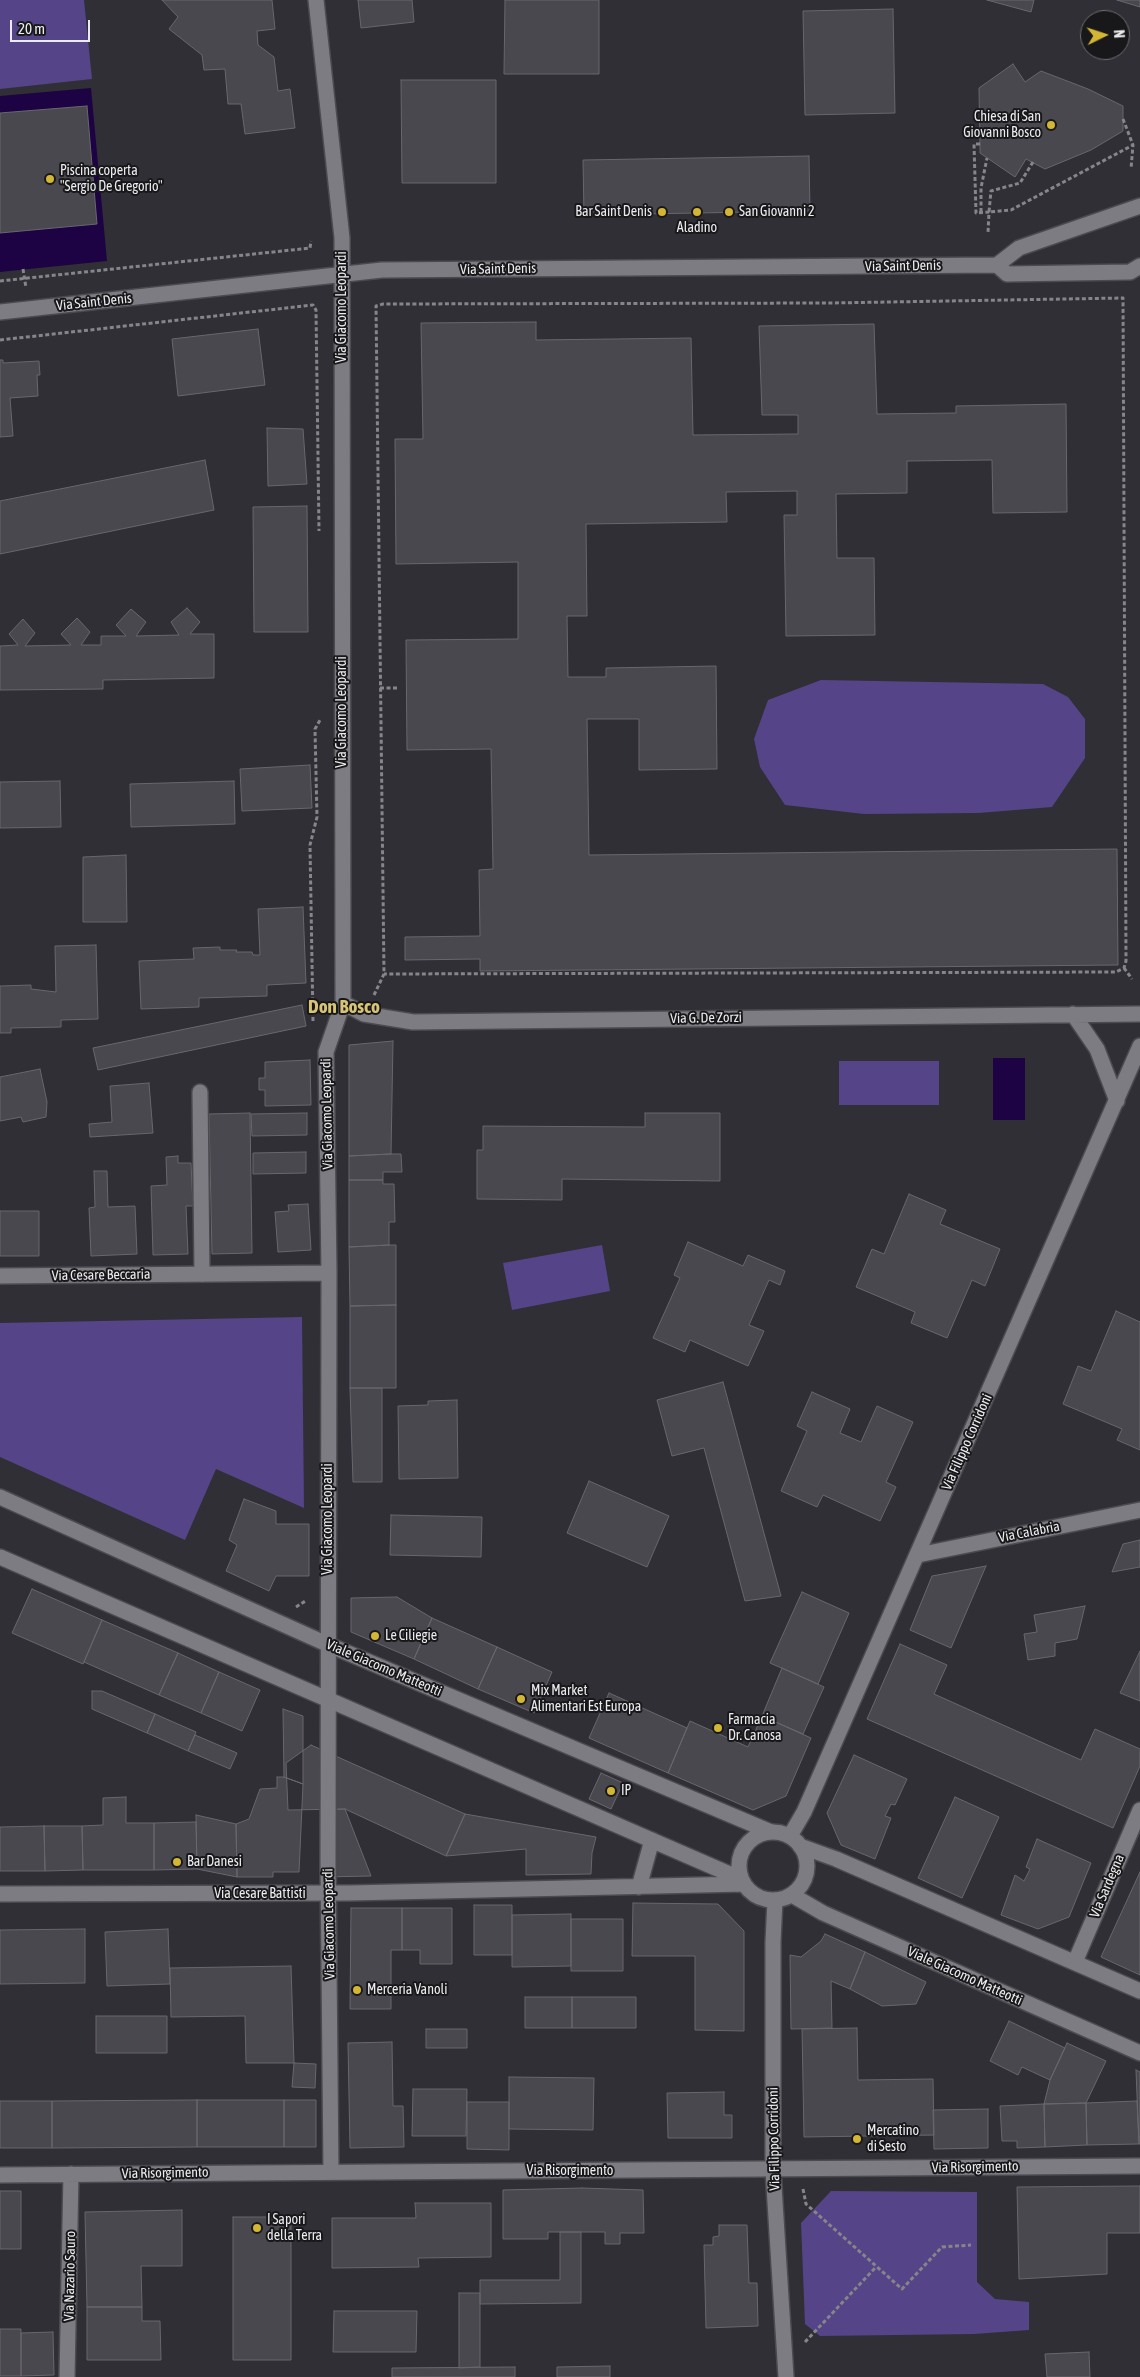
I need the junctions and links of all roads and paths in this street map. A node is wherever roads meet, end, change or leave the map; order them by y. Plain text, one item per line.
1 (316, 0) edge
2 (1123, 119) dead end
3 (980, 144) dead end
4 (1133, 146) junction
5 (987, 158) dead end
6 (1033, 162) dead end
7 (1131, 169) dead end
8 (1136, 210) edge
9 (981, 212) junction
10 (989, 212) junction
11 (988, 233) dead end
12 (311, 240) dead end
13 (997, 265) junction
14 (1140, 266) edge
15 (23, 269) dead end
16 (342, 274) junction
17 (25, 278) junction
18 (0, 281) edge
19 (830, 303) junction
20 (830, 310) dead end
21 (0, 312) edge
22 (0, 340) edge
23 (319, 532) dead end
24 (380, 688) junction
25 (397, 688) dead end
26 (322, 717) dead end
27 (1124, 968) junction
28 (1132, 979) dead end
29 (343, 1003) junction
30 (1073, 1014) junction
31 (1140, 1014) edge
32 (313, 1031) dead end
33 (1140, 1046) edge
34 (200, 1092) dead end
35 (1116, 1101) junction
36 (329, 1273) junction
37 (202, 1274) junction
38 (0, 1276) edge
39 (0, 1497) edge
40 (1140, 1510) edge
41 (918, 1555) junction
42 (0, 1557) edge
43 (329, 1645) junction
44 (329, 1699) junction
45 (1140, 1810) edge
46 (770, 1832) junction
47 (652, 1840) junction
48 (795, 1841) junction
49 (743, 1882) junction
50 (639, 1887) junction
51 (330, 1893) junction
52 (0, 1894) edge
53 (792, 1895) junction
54 (775, 1900) junction
55 (1074, 1962) junction
56 (1140, 1991) edge
57 (1140, 2053) edge
58 (1140, 2166) edge
59 (773, 2170) junction
60 (331, 2172) junction
61 (71, 2174) junction
62 (0, 2175) edge
63 (802, 2187) dead end
64 (971, 2246) dead end
65 (876, 2267) junction
66 (801, 2346) dead end
67 (67, 2377) edge
68 (786, 2377) edge

1 - 16 street, Via Giacomo Leopardi
2 - 4 path
3 - 9 path
4 - 7 path
4 - 10 path
5 - 9 path
6 - 10 path
8 - 13 street
9 - 10 path
10 - 11 path
12 - 17 path
13 - 14 street
13 - 16 street, Via Saint Denis
15 - 17 path
16 - 21 street, Via Saint Denis
16 - 29 street, Via Giacomo Leopardi
17 - 18 path
19 - 20 path
19 - 24 path
19 - 27 path
22 - 23 path
24 - 25 path
24 - 27 path
26 - 32 path
27 - 28 path
29 - 30 street, Via G. De Zorzi
29 - 36 street, Via Giacomo Leopardi
30 - 31 street, Via G. De Zorzi
30 - 35 street
33 - 35 street, Via Filippo Corridoni
34 - 37 street
35 - 41 street, Via Filippo Corridoni
36 - 37 street, Via Cesare Beccaria
36 - 43 street, Via Giacomo Leopardi
37 - 38 street, Via Cesare Beccaria
39 - 43 street, Viale Giacomo Matteotti
40 - 41 street, Via Calabria
41 - 48 street, Via Filippo Corridoni
42 - 44 street
43 - 44 street, Via Giacomo Leopardi
43 - 46 street, Viale Giacomo Matteotti
44 - 47 street
44 - 51 street, Via Giacomo Leopardi
45 - 55 street, Via Sardegna
46 - 48 street
46 - 49 street
47 - 49 street
47 - 50 street
48 - 53 street
48 - 55 street
49 - 50 street, Via Cesare Battisti
49 - 54 street
50 - 51 street, Via Cesare Battisti
51 - 52 street, Via Cesare Battisti
51 - 60 street, Via Giacomo Leopardi
53 - 54 street
53 - 57 street, Viale Giacomo Matteotti
54 - 59 street, Via Filippo Corridoni
55 - 56 street
58 - 59 street, Via Risorgimento
59 - 60 street, Via Risorgimento
59 - 68 street, Via Filippo Corridoni
60 - 61 street, Via Risorgimento
61 - 62 street, Via Risorgimento
61 - 67 street, Via Nazario Sauro
63 - 65 path
64 - 65 path
65 - 66 path

